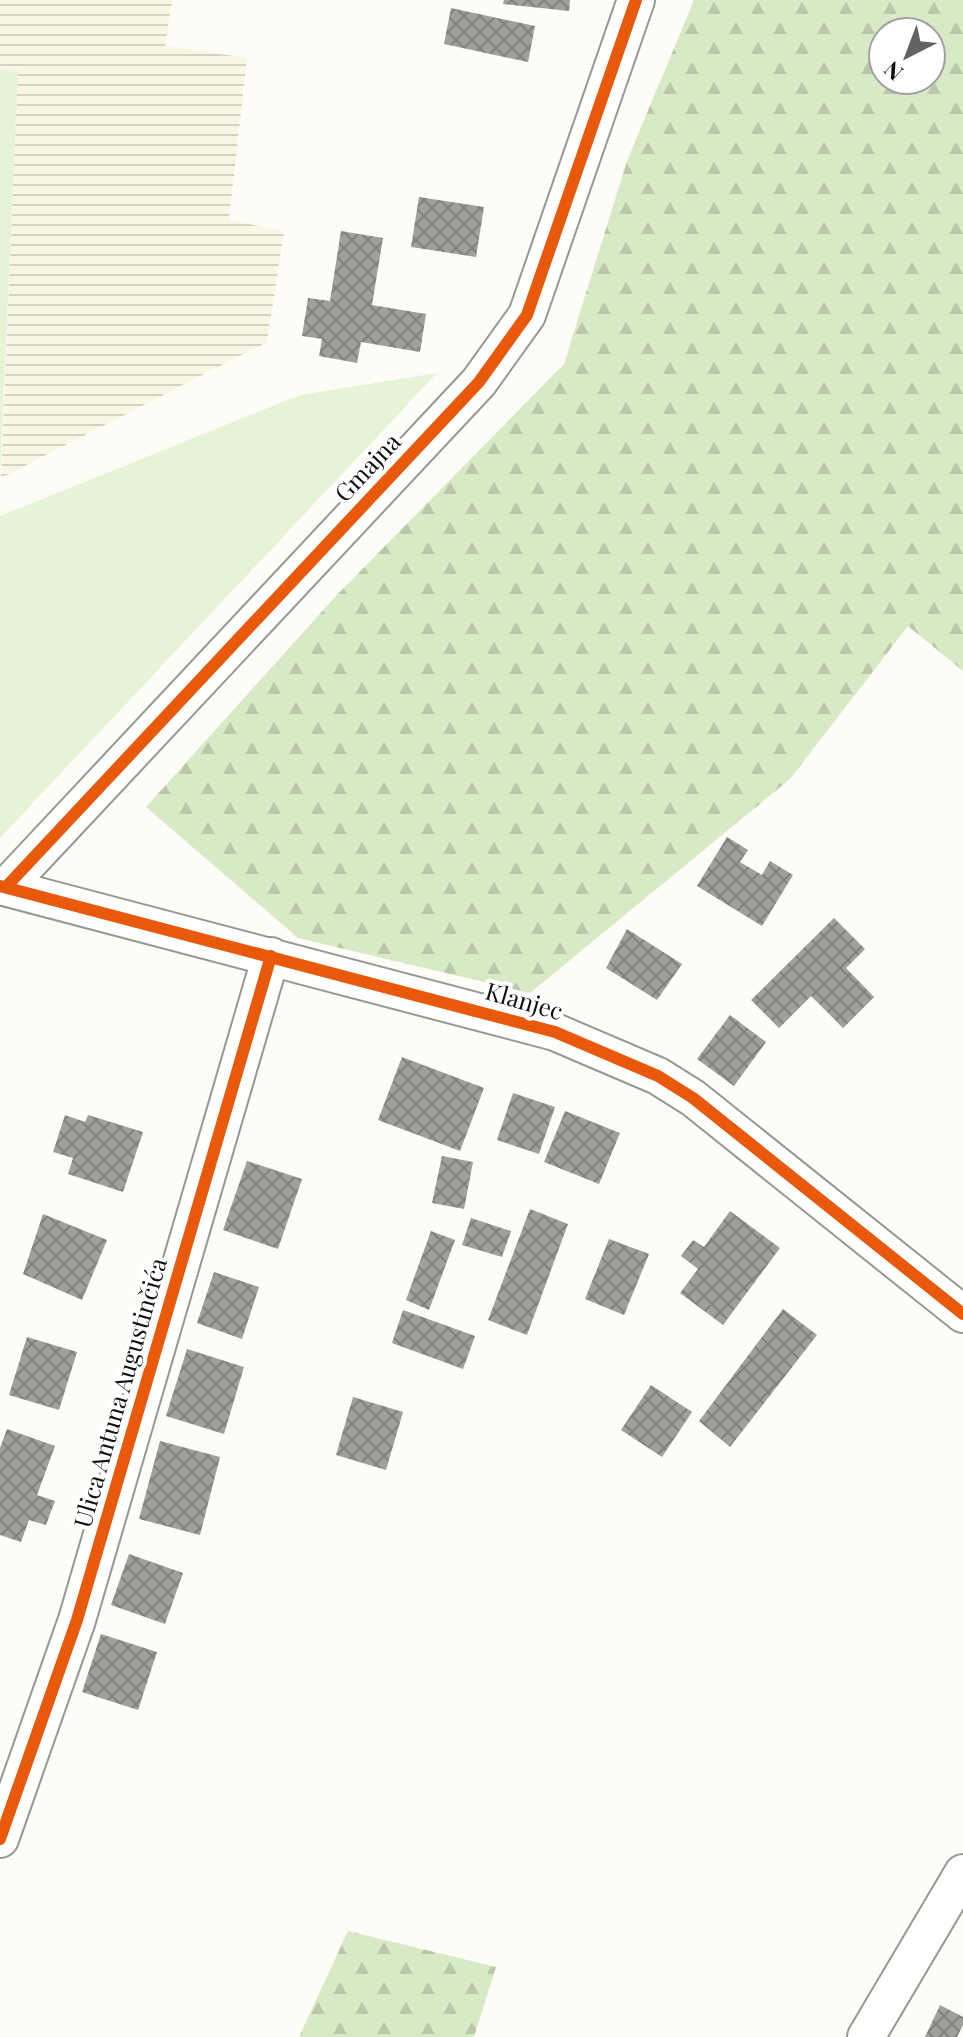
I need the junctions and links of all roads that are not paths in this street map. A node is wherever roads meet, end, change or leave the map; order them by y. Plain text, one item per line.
1 (636, 0) edge
2 (3, 887) edge
3 (271, 956) junction
4 (963, 1314) edge
5 (0, 1839) edge
6 (963, 1873) edge
7 (866, 2037) edge

1 - 2 street, Gmajna
2 - 3 street, Klanjec
3 - 4 street, Klanjec
3 - 5 street, Ulica Antuna Augustinčića
6 - 7 street

